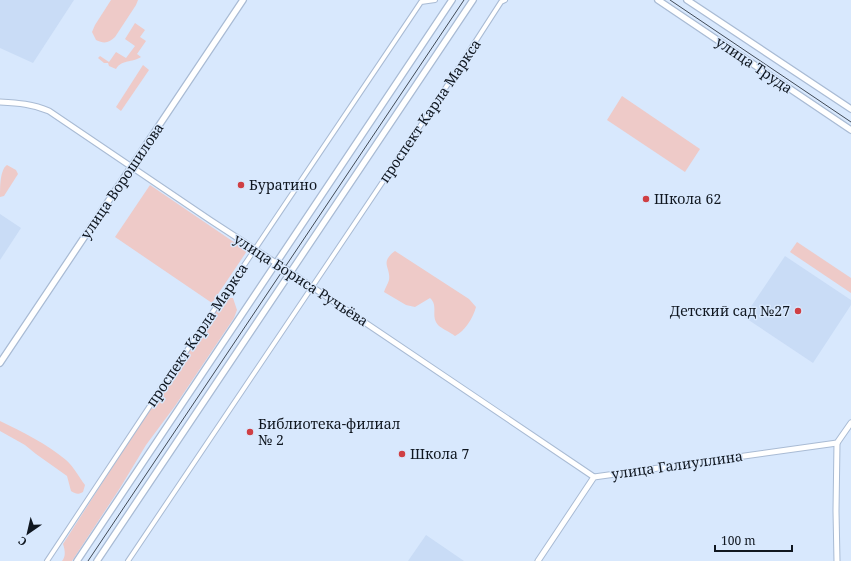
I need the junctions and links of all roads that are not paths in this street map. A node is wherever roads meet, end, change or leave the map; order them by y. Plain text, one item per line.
1 (243, 0) edge
2 (435, 0) edge
3 (452, 0) edge
4 (472, 0) edge
5 (505, 0) edge
6 (658, 0) edge
7 (688, 0) edge
8 (0, 102) edge
9 (851, 109) edge
10 (851, 130) edge
11 (131, 167) junction
12 (254, 250) junction
13 (276, 263) junction
14 (290, 272) junction
15 (313, 286) junction
16 (0, 363) edge
17 (851, 423) edge
18 (837, 443) junction
19 (594, 477) junction
20 (47, 561) edge
21 (77, 561) edge
22 (97, 561) edge
23 (128, 561) edge
24 (538, 561) edge
25 (837, 561) edge

1 - 11 main road, улица Ворошилова
2 - 12 street, проспект Карла Маркса
3 - 13 main road, проспект Карла Маркса
4 - 14 main road, проспект Карла Маркса
5 - 15 street, проспект Карла Маркса
6 - 10 main road, улица Труда
7 - 9 main road, улица Труда
8 - 11 street, улица Бориса Ручьёва
11 - 12 street, улица Бориса Ручьёва
11 - 16 main road, улица Ворошилова
12 - 13 street, улица Бориса Ручьёва
12 - 20 street, проспект Карла Маркса
13 - 14 main road, улица Бориса Ручьёва
13 - 21 main road, проспект Карла Маркса
14 - 15 street, улица Бориса Ручьёва
14 - 22 main road, проспект Карла Маркса
15 - 19 street, улица Бориса Ручьёва
15 - 23 street, проспект Карла Маркса
17 - 18 street
18 - 19 street, улица Галиуллина
18 - 25 street
19 - 24 street, улица Галиуллина

